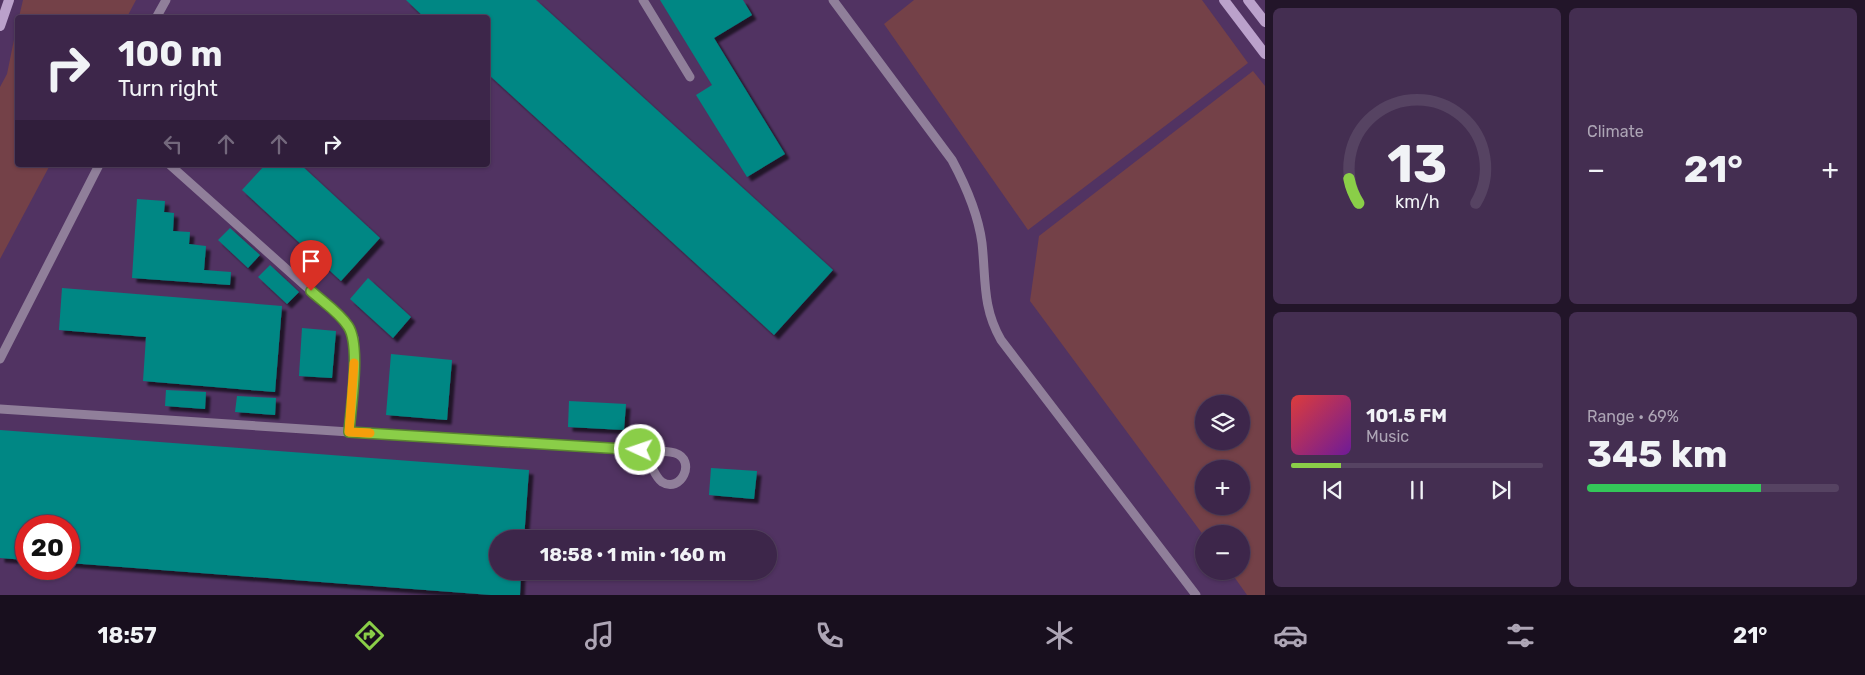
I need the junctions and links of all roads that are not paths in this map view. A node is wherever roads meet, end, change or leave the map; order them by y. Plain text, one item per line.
1 (9, 0) edge
2 (166, 0) edge
3 (643, 0) edge
4 (833, 0) edge
5 (1224, 0) edge
6 (1248, 0) edge
7 (158, 15) edge
8 (1264, 21) edge
9 (0, 26) edge
10 (1248, 32) junction
11 (1265, 54) edge
12 (690, 77) dead end
13 (99, 167) edge
14 (172, 167) edge
15 (0, 359) edge
16 (0, 409) edge
17 (349, 432) junction
18 (640, 450) junction
19 (1196, 595) edge

1 - 9 main road
2 - 7 lane
3 - 12 lane
4 - 19 lane
5 - 10 main road
6 - 8 main road
8 - 10 main road
10 - 11 main road
13 - 15 lane
14 - 17 lane
16 - 17 lane
17 - 18 lane
18 - 18 lane

